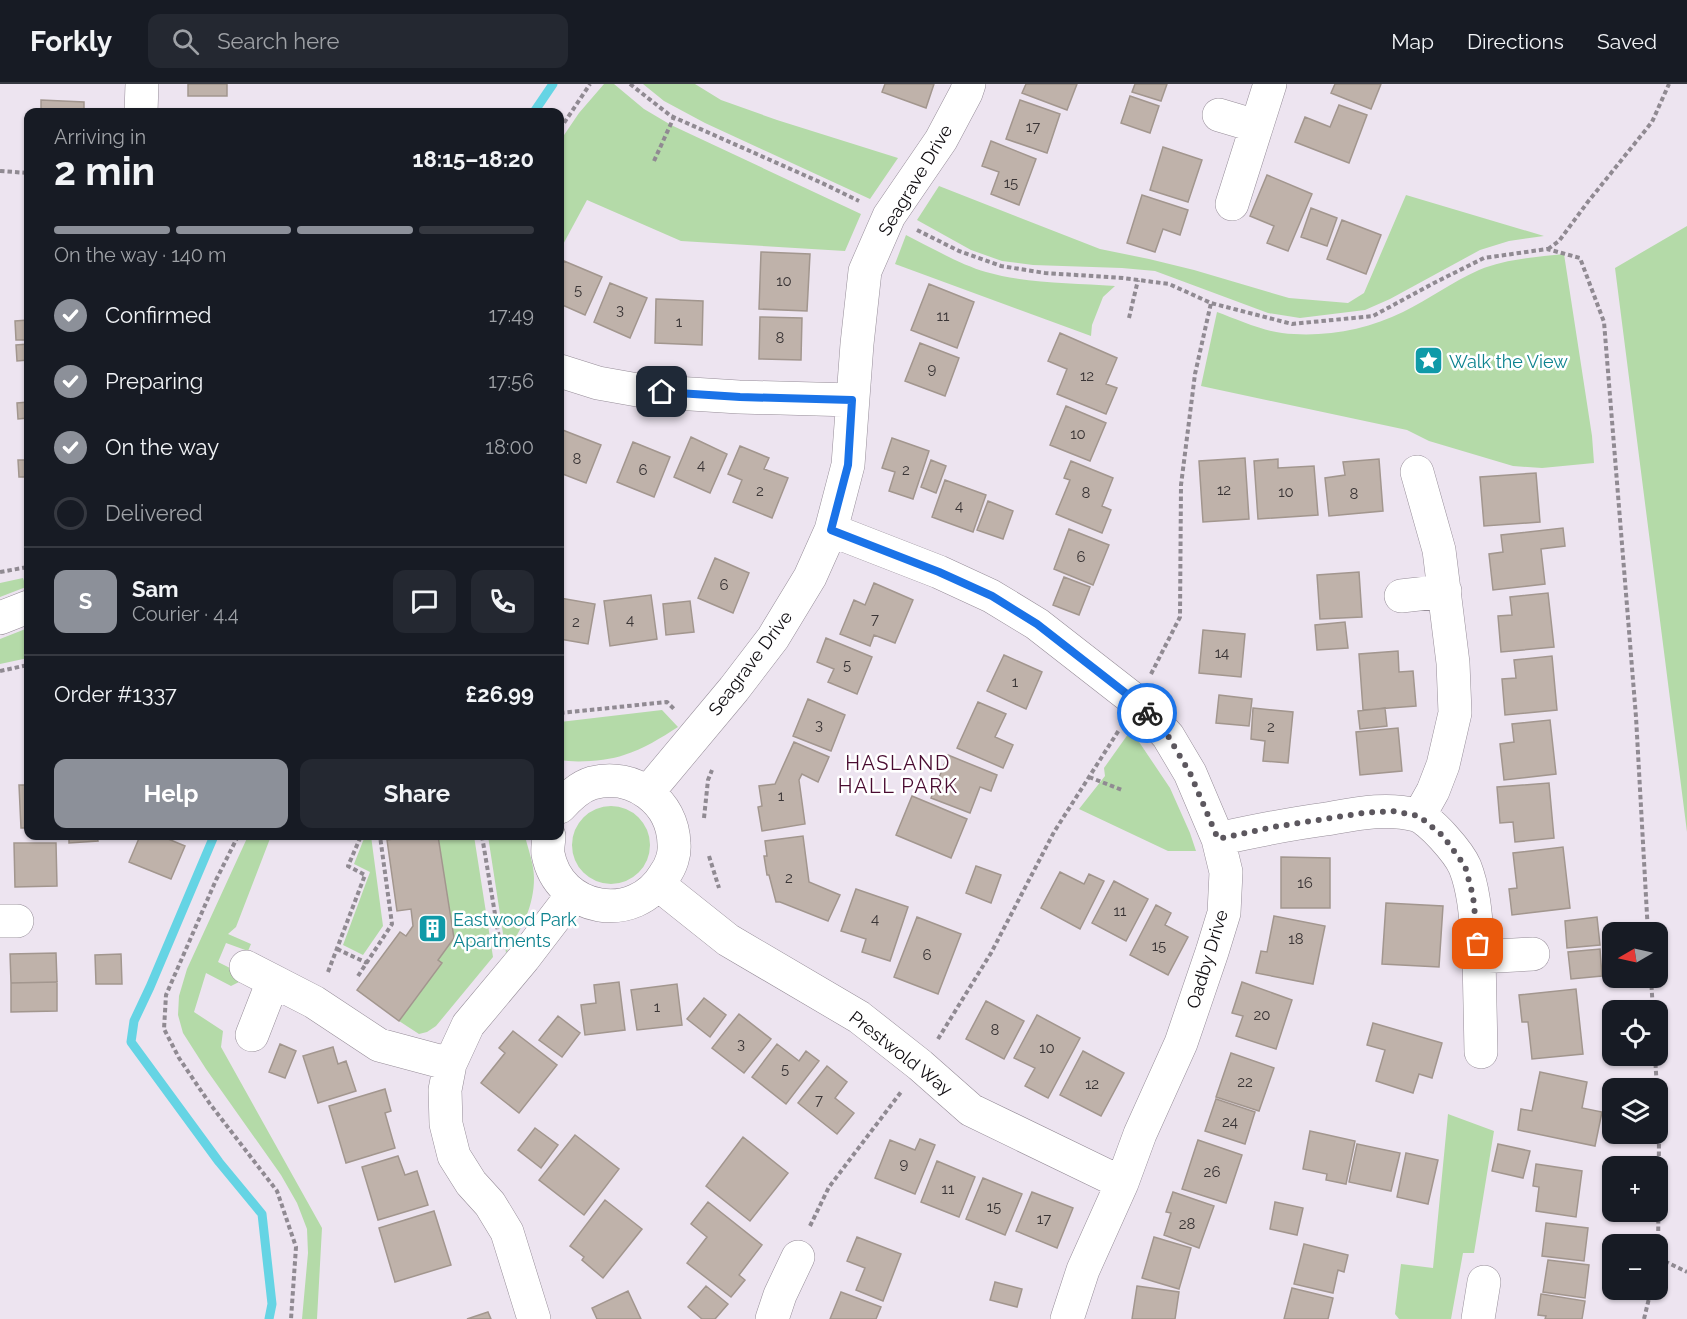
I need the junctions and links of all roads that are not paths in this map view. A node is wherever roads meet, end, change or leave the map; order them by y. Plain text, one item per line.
1 (142, 84) edge
2 (969, 84) edge
3 (1270, 84) edge
4 (141, 108) edge
5 (1219, 115) dead end
6 (1257, 126) junction
7 (1232, 204) dead end
8 (564, 372) edge
9 (852, 400) junction
10 (1417, 472) dead end
11 (831, 530) junction
12 (1445, 591) junction
13 (1401, 596) dead end
14 (24, 609) edge
15 (0, 618) edge
16 (648, 792) junction
17 (564, 803) edge
18 (1419, 816) junction
19 (1218, 839) junction
20 (549, 840) edge
21 (659, 885) junction
22 (573, 894) junction
23 (1533, 954) dead end
24 (1479, 957) junction
25 (252, 1035) dead end
26 (1481, 1052) dead end
27 (450, 1064) junction
28 (1122, 1183) junction
29 (798, 1257) road end
30 (1484, 1282) dead end
31 (534, 1319) edge
32 (772, 1319) edge
33 (1067, 1319) edge
34 (1478, 1319) edge

1 - 4 street
2 - 9 street, Seagrave Drive
3 - 6 street
5 - 6 street
6 - 7 street
8 - 9 street
9 - 11 street, Seagrave Drive
10 - 12 street
11 - 16 street, Seagrave Drive
11 - 19 street, Oadby Drive
12 - 13 street
12 - 18 street
14 - 15 street
16 - 17 street
16 - 21 street
18 - 19 street
18 - 24 street
19 - 28 street, Oadby Drive
20 - 22 street
21 - 22 street
21 - 28 street, Prestwold Way
22 - 27 street
23 - 24 street
24 - 26 street
25 - 27 street
27 - 31 street
28 - 33 street, Oadby Drive
29 - 32 street
30 - 34 street

